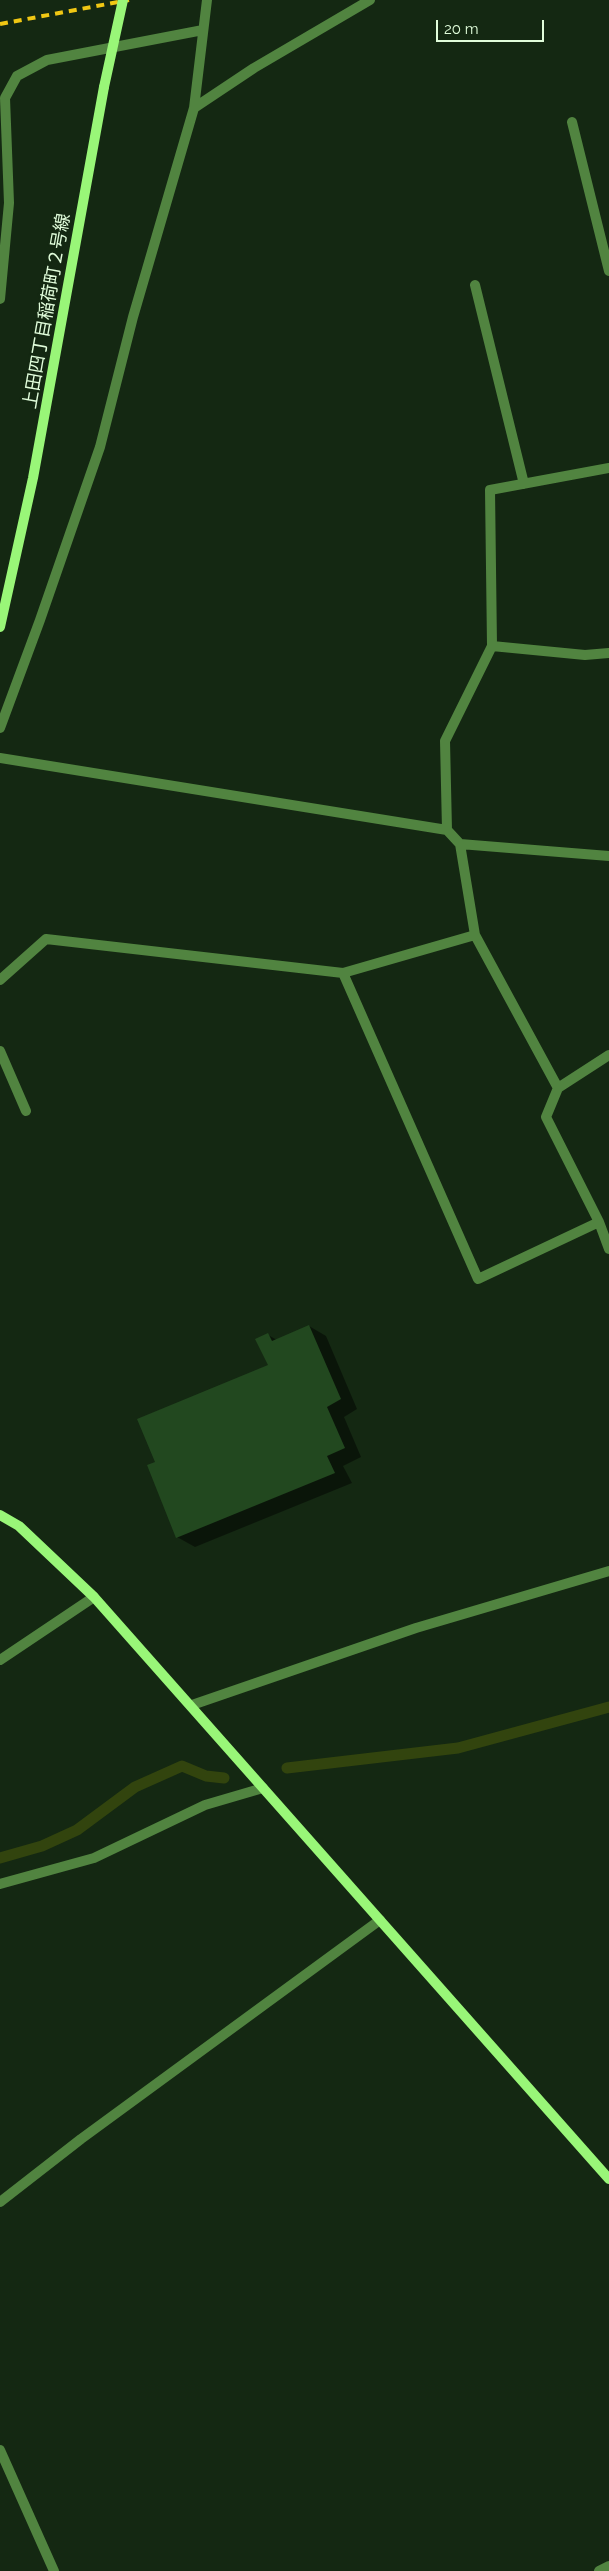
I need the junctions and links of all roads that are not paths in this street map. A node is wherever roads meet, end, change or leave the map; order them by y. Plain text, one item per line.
1 (123, 0) edge
2 (207, 0) edge
3 (370, 0) edge
4 (203, 30) junction
5 (194, 108) junction
6 (572, 122) dead end
7 (4, 204) edge
8 (609, 271) edge
9 (475, 285) dead end
10 (0, 300) edge
11 (609, 468) edge
12 (524, 484) junction
13 (0, 626) edge
14 (492, 646) junction
15 (609, 653) edge
16 (0, 728) edge
17 (0, 758) edge
18 (447, 830) junction
19 (460, 844) junction
20 (609, 856) edge
21 (474, 935) junction
22 (342, 973) junction
23 (0, 980) edge
24 (0, 1051) edge
25 (609, 1055) edge
26 (558, 1088) junction
27 (26, 1111) dead end
28 (599, 1222) junction
29 (609, 1248) edge
30 (0, 1515) edge
31 (609, 1571) edge
32 (94, 1597) junction
33 (0, 1660) edge
34 (192, 1705) junction
35 (263, 1788) junction
36 (0, 1884) edge
37 (380, 1920) junction
38 (609, 2179) edge
39 (0, 2202) edge
40 (0, 2450) edge
41 (609, 2566) edge
42 (54, 2571) edge
43 (598, 2571) edge

1 - 13 street, 上田四丁目稲荷町２号線, bridge
2 - 4 street
3 - 5 street
4 - 5 street
4 - 7 street
5 - 16 street
6 - 8 street
7 - 10 street
9 - 12 street
11 - 12 street
12 - 14 street
14 - 15 street
14 - 18 street
17 - 18 street
18 - 19 street
19 - 20 street
19 - 21 street
21 - 22 street
21 - 26 street
22 - 23 street
22 - 28 street
24 - 27 street
25 - 26 street
26 - 28 street
28 - 29 street
30 - 32 street
31 - 34 street
32 - 33 street
32 - 34 street
34 - 35 street
35 - 36 street
35 - 37 street
37 - 38 street
37 - 39 street
40 - 42 street
41 - 43 street

